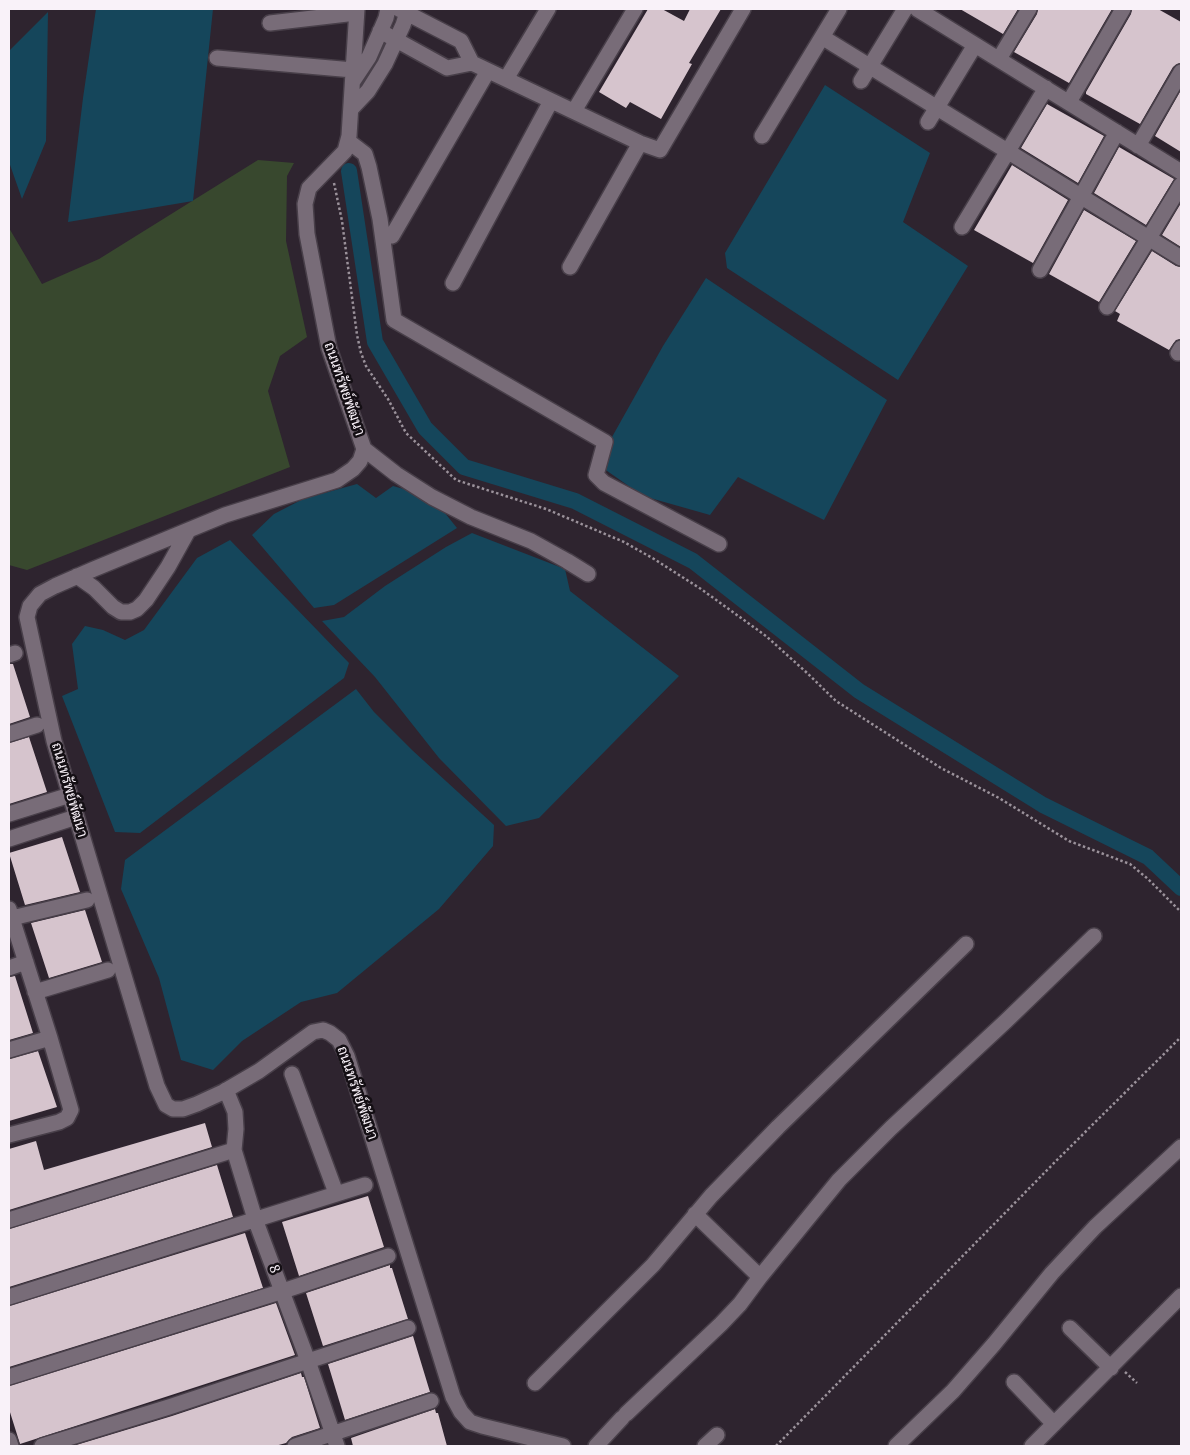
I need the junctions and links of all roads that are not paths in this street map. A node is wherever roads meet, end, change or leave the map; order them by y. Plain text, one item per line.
1 (388, 9) edge
2 (548, 9) edge
3 (635, 9) edge
4 (743, 9) edge
5 (839, 9) edge
6 (905, 9) edge
7 (1029, 9) edge
8 (1123, 9) edge
9 (404, 10) edge
10 (356, 11) edge
11 (925, 11) edge
12 (270, 23) dead end
13 (380, 31) junction
14 (822, 37) junction
15 (396, 40) junction
16 (976, 45) junction
17 (217, 58) dead end
18 (999, 59) junction
19 (472, 63) junction
20 (870, 66) junction
21 (488, 71) junction
22 (353, 76) junction
23 (506, 79) junction
24 (861, 81) dead end
25 (1179, 81) edge
26 (1046, 88) junction
27 (551, 101) junction
28 (1069, 102) junction
29 (937, 108) junction
30 (351, 109) junction
31 (574, 111) junction
32 (928, 122) dead end
33 (1117, 132) junction
34 (762, 136) dead end
35 (348, 141) junction
36 (640, 143) junction
37 (1138, 146) junction
38 (1008, 151) junction
39 (1181, 172) edge
40 (1181, 185) edge
41 (1082, 196) junction
42 (962, 227) dead end
43 (392, 236) dead end
44 (1149, 238) junction
45 (1181, 258) edge
46 (570, 267) dead end
47 (1040, 270) dead end
48 (453, 283) dead end
49 (1107, 307) dead end
50 (364, 448) junction
51 (188, 531) junction
52 (719, 544) dead end
53 (588, 574) dead end
54 (77, 576) junction
55 (37, 725) dead end
56 (9, 734) edge
57 (70, 795) junction
58 (9, 814) edge
59 (76, 817) junction
60 (9, 839) edge
61 (87, 900) dead end
62 (10, 914) edge
63 (1094, 936) dead end
64 (966, 944) dead end
65 (26, 962) junction
66 (9, 968) edge
67 (108, 970) dead end
68 (35, 992) junction
69 (50, 1038) junction
70 (9, 1050) edge
71 (292, 1074) dead end
72 (226, 1090) junction
73 (9, 1135) edge
74 (1181, 1147) edge
75 (234, 1150) junction
76 (365, 1185) dead end
77 (336, 1194) junction
78 (695, 1214) junction
79 (255, 1219) junction
80 (9, 1220) edge
81 (388, 1256) dead end
82 (760, 1277) junction
83 (283, 1291) junction
84 (1181, 1296) edge
85 (9, 1297) edge
86 (408, 1328) dead end
87 (1070, 1328) dead end
88 (308, 1361) junction
89 (1110, 1368) junction
90 (9, 1377) edge
91 (1014, 1382) dead end
92 (535, 1383) dead end
93 (431, 1401) dead end
94 (1054, 1424) junction
95 (717, 1435) dead end
96 (9, 1440) edge
97 (335, 1440) edge
98 (11, 1446) edge
99 (42, 1446) edge
100 (295, 1446) edge
101 (563, 1446) edge
102 (596, 1446) edge
103 (705, 1446) edge
104 (896, 1446) edge
105 (1032, 1446) edge

1 - 13 street
2 - 23 street
3 - 31 street
4 - 36 street
5 - 14 street
6 - 20 street
7 - 18 street
8 - 28 street
9 - 15 street
9 - 19 street
10 - 12 street
10 - 22 street, ถนนทรัพย์พัฒนา
11 - 16 street
13 - 15 street
13 - 22 street
14 - 20 street
14 - 34 street
15 - 19 street
15 - 30 street
16 - 18 street
16 - 29 street
17 - 22 street
18 - 26 street
19 - 21 street
20 - 24 street
20 - 29 street
21 - 23 street
21 - 43 street
22 - 30 street, ถนนทรัพย์พัฒนา
23 - 27 street
25 - 37 street
26 - 28 street
26 - 38 street
27 - 31 street
27 - 48 street
28 - 33 street
29 - 32 street
29 - 38 street
30 - 35 street, ถนนทรัพย์พัฒนา
31 - 36 street
33 - 37 street
33 - 41 street
35 - 50 street, ถนนทรัพย์พัฒนา
35 - 52 street
36 - 46 street
37 - 39 street
38 - 41 street
38 - 42 street
40 - 44 street
41 - 44 street
41 - 47 street
44 - 45 street
44 - 49 street
50 - 51 street, ถนนทรัพย์พัฒนา
50 - 53 street
51 - 54 street, ถนนทรัพย์พัฒนา
51 - 54 street
54 - 57 street, ถนนทรัพย์พัฒนา
55 - 56 street
57 - 58 street
57 - 59 street, ถนนทรัพย์พัฒนา
59 - 60 street
59 - 72 street, ถนนทรัพย์พัฒนา
61 - 62 street
62 - 65 street
63 - 82 street
64 - 78 street
65 - 66 street
65 - 68 street
67 - 68 street
68 - 69 street
69 - 70 street
69 - 73 street
71 - 77 street
72 - 75 street, 8
72 - 101 street, ถนนทรัพย์พัฒนา
74 - 104 street
75 - 79 street, 8
75 - 80 street
76 - 77 street
77 - 79 street
78 - 82 street
78 - 92 street
79 - 83 street, 8
79 - 85 street
81 - 83 street
82 - 102 street
83 - 88 street, 8
83 - 90 street
84 - 89 street
86 - 88 street
87 - 89 street
88 - 97 street, 8
88 - 99 street
89 - 94 street
91 - 94 street
93 - 97 street
94 - 105 street
95 - 103 street
96 - 98 street
97 - 100 street

